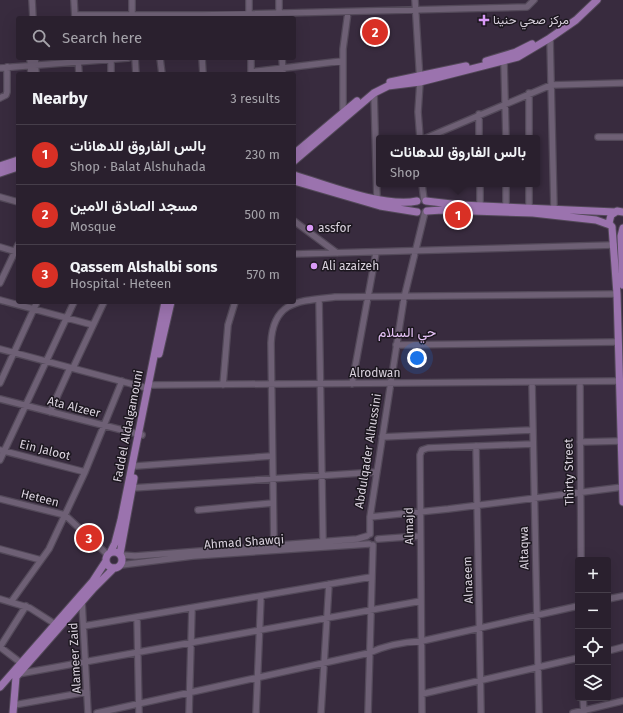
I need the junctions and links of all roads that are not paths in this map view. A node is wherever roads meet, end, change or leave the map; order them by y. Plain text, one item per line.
1 (30, 0) edge
2 (74, 0) edge
3 (132, 0) edge
4 (249, 0) edge
5 (279, 0) edge
6 (415, 0) edge
7 (534, 0) edge
8 (592, 0) edge
9 (597, 0) edge
10 (415, 10) junction
11 (348, 12) junction
12 (279, 15) edge
13 (29, 16) edge
14 (33, 16) edge
15 (75, 16) edge
16 (132, 16) edge
17 (249, 16) edge
18 (550, 38) junction
19 (31, 60) edge
20 (34, 60) edge
21 (78, 60) edge
22 (111, 60) edge
23 (136, 60) edge
24 (160, 60) edge
25 (202, 60) edge
26 (251, 60) edge
27 (282, 60) edge
28 (342, 60) junction
29 (504, 62) junction
30 (33, 65) junction
31 (7, 67) junction
32 (282, 67) junction
33 (0, 68) edge
34 (31, 72) edge
35 (35, 72) edge
36 (79, 72) edge
37 (111, 72) edge
38 (136, 72) edge
39 (162, 72) edge
40 (203, 72) edge
41 (251, 72) edge
42 (256, 72) edge
43 (283, 72) edge
44 (420, 78) junction
45 (623, 83) edge
46 (551, 85) junction
47 (374, 93) junction
48 (529, 94) junction
49 (0, 98) edge
50 (506, 103) junction
51 (344, 112) junction
52 (479, 114) junction
53 (420, 135) edge
54 (433, 135) edge
55 (479, 135) edge
56 (506, 135) edge
57 (529, 135) edge
58 (598, 137) dead end
59 (623, 137) edge
60 (296, 152) edge
61 (296, 159) edge
62 (16, 161) edge
63 (376, 164) edge
64 (0, 166) edge
65 (16, 168) edge
66 (296, 171) edge
67 (0, 173) edge
68 (298, 181) edge
69 (377, 187) edge
70 (422, 187) edge
71 (480, 187) edge
72 (506, 187) edge
73 (529, 187) edge
74 (2, 197) edge
75 (377, 199) junction
76 (16, 201) edge
77 (421, 201) junction
78 (0, 204) edge
79 (480, 206) junction
80 (506, 207) junction
81 (529, 208) junction
82 (554, 209) junction
83 (422, 212) junction
84 (604, 212) junction
85 (620, 212) edge
86 (601, 221) junction
87 (296, 222) edge
88 (611, 226) junction
89 (623, 228) edge
90 (622, 235) edge
91 (614, 236) junction
92 (614, 246) junction
93 (0, 247) edge
94 (16, 252) edge
95 (415, 252) junction
96 (338, 253) junction
97 (376, 253) junction
98 (296, 254) edge
99 (0, 283) edge
100 (623, 285) edge
101 (617, 294) junction
102 (369, 297) junction
103 (404, 298) junction
104 (319, 299) junction
105 (0, 300) edge
106 (296, 303) edge
107 (37, 304) edge
108 (73, 304) edge
109 (103, 304) edge
110 (165, 304) edge
111 (170, 304) edge
112 (234, 304) edge
113 (294, 304) edge
114 (34, 309) junction
115 (66, 318) junction
116 (93, 325) junction
117 (618, 342) junction
118 (396, 345) junction
119 (0, 349) edge
120 (15, 353) junction
121 (47, 361) junction
122 (72, 368) junction
123 (122, 381) junction
124 (621, 382) edge
125 (0, 383) edge
126 (532, 383) junction
127 (580, 383) junction
128 (352, 384) junction
129 (390, 384) junction
130 (224, 385) junction
131 (272, 385) junction
132 (320, 385) junction
133 (149, 387) junction
134 (0, 399) edge
135 (25, 406) junction
136 (50, 412) junction
137 (104, 426) junction
138 (532, 430) junction
139 (140, 434) junction
140 (382, 437) junction
141 (620, 441) junction
142 (580, 442) junction
143 (532, 444) junction
144 (476, 446) junction
145 (2, 450) edge
146 (272, 456) junction
147 (0, 460) edge
148 (136, 466) junction
149 (85, 472) junction
150 (376, 472) junction
151 (322, 475) junction
152 (272, 479) junction
153 (622, 487) edge
154 (132, 488) junction
155 (581, 493) junction
156 (534, 498) junction
157 (0, 499) edge
158 (623, 502) edge
159 (273, 503) junction
160 (477, 506) junction
161 (198, 510) dead end
162 (420, 513) junction
163 (65, 515) junction
164 (370, 517) junction
165 (369, 535) junction
166 (420, 536) junction
167 (378, 539) junction
168 (323, 541) junction
169 (371, 544) junction
170 (274, 548) junction
171 (0, 549) edge
172 (120, 555) junction
173 (108, 556) junction
174 (581, 557) edge
175 (41, 560) junction
176 (121, 565) junction
177 (114, 568) junction
178 (371, 577) junction
179 (329, 584) junction
180 (261, 596) junction
181 (623, 596) edge
182 (611, 598) edge
183 (0, 599) edge
184 (421, 601) junction
185 (11, 602) junction
186 (82, 602) junction
187 (26, 606) junction
188 (575, 607) edge
189 (192, 608) junction
190 (370, 610) junction
191 (137, 616) junction
192 (537, 616) junction
193 (327, 618) junction
194 (55, 624) junction
195 (84, 626) junction
196 (480, 627) junction
197 (260, 631) junction
198 (422, 641) junction
199 (191, 644) junction
200 (0, 647) edge
201 (623, 647) edge
202 (611, 650) edge
203 (138, 653) junction
204 (369, 653) junction
205 (575, 659) edge
206 (86, 662) junction
207 (21, 663) junction
208 (324, 663) junction
209 (538, 667) junction
210 (18, 674) junction
211 (258, 677) junction
212 (482, 679) junction
213 (14, 683) junction
214 (2, 684) edge
215 (87, 692) junction
216 (190, 692) junction
217 (422, 694) junction
218 (583, 701) edge
219 (623, 701) edge
220 (138, 704) junction
221 (14, 709) edge
222 (584, 712) edge
223 (88, 713) edge
224 (97, 713) edge
225 (139, 713) edge
226 (189, 713) edge
227 (256, 713) edge
228 (321, 713) edge
229 (368, 713) edge
230 (422, 713) edge
231 (481, 713) edge
232 (539, 713) edge
233 (573, 713) edge

1 - 13 street
1 - 14 street
2 - 15 street
3 - 16 street
4 - 17 street
5 - 12 street
6 - 10 street
7 - 10 street
8 - 44 main road
9 - 18 main road
10 - 11 street
10 - 44 street
11 - 12 street
11 - 28 street
12 - 17 street
18 - 29 main road
18 - 46 street
19 - 30 street
20 - 30 street
21 - 30 street
21 - 36 street
22 - 37 street
23 - 38 street
24 - 39 street
25 - 40 street
26 - 41 street
27 - 32 street
28 - 32 street
28 - 51 street
29 - 44 main road
29 - 50 street
30 - 31 street
30 - 34 street
30 - 35 street
31 - 33 street
31 - 49 street
32 - 42 street
32 - 43 street
44 - 47 main road
44 - 51 main road
44 - 53 street
45 - 46 street
46 - 48 street
46 - 82 street
47 - 61 main road
47 - 63 street
48 - 50 street
48 - 57 street
50 - 52 street
50 - 56 street
51 - 60 main road
52 - 54 street
52 - 55 street
58 - 59 street
62 - 64 main road
65 - 67 main road
66 - 68 main road
68 - 75 main road
68 - 83 main road
69 - 75 street
70 - 77 street
71 - 79 street
72 - 80 street
73 - 81 street
74 - 76 street
74 - 78 street
75 - 77 main road
77 - 79 main road
77 - 83 main road
77 - 83 main road
79 - 80 main road
80 - 81 main road
81 - 82 main road
82 - 84 main road
83 - 86 main road
83 - 95 street, Abdulqader Alhussini
84 - 85 main road
84 - 86 main road
85 - 88 main road
86 - 88 main road
87 - 96 street
88 - 89 main road
88 - 91 main road
89 - 90 main road
90 - 91 main road
90 - 100 main road
91 - 92 main road
92 - 95 street
92 - 101 main road
93 - 94 street
94 - 99 street
95 - 97 street
95 - 103 street, Abdulqader Alhussini
96 - 97 street
96 - 98 street
97 - 102 street
101 - 103 street
101 - 117 main road
102 - 103 street
102 - 104 street
102 - 128 street
103 - 118 street, Abdulqader Alhussini
104 - 106 street
104 - 132 street
105 - 114 street
107 - 114 street
108 - 115 street
109 - 116 street
110 - 133 main road, Faddel Aldalgamouni
111 - 133 main road, Faddel Aldalgamouni
112 - 130 street
113 - 131 street
114 - 115 street
114 - 120 street
115 - 116 street
115 - 121 street
116 - 122 street
117 - 118 street
117 - 124 main road
118 - 129 street, Abdulqader Alhussini
119 - 120 street, Alrodwan
120 - 121 street, Alrodwan
120 - 125 street
121 - 122 street, Alrodwan
121 - 135 street
122 - 123 street, Alrodwan
122 - 136 street
123 - 133 street, Alrodwan
123 - 137 street
124 - 127 street, Alrodwan
124 - 141 main road
126 - 127 street, Alrodwan
126 - 129 street, Alrodwan
126 - 138 street, Altaqwa
127 - 142 street, Thirty Street
128 - 129 street, Alrodwan
128 - 132 street, Alrodwan
129 - 140 street, Abdulqader Alhussini
130 - 131 street, Alrodwan
130 - 133 street, Alrodwan
131 - 132 street, Alrodwan
131 - 146 street
132 - 151 street
133 - 139 main road, Faddel Aldalgamouni
134 - 135 street, Ata Alzeer
135 - 136 street, Ata Alzeer
135 - 145 street
136 - 137 street, Ata Alzeer
137 - 139 street, Ata Alzeer
137 - 149 street
138 - 140 street
138 - 143 street, Altaqwa
139 - 148 main road, Faddel Aldalgamouni
139 - 173 main road, Faddel Aldalgamouni
140 - 150 street, Abdulqader Alhussini
141 - 142 street
141 - 153 main road
142 - 155 street, Thirty Street
143 - 144 street, Almajd
143 - 156 street, Altaqwa
144 - 160 street, Alnaeem
144 - 162 street, Almajd
145 - 147 street
145 - 149 street, Ein Jaloot
146 - 148 street
146 - 152 street
148 - 154 main road, Faddel Aldalgamouni
149 - 163 street
150 - 151 street
150 - 164 street, Abdulqader Alhussini
151 - 152 street
151 - 168 street
152 - 154 street
152 - 159 street
153 - 155 street
153 - 158 main road
154 - 172 main road, Faddel Aldalgamouni
155 - 156 street
155 - 174 street, Thirty Street
156 - 160 street
156 - 192 street, Altaqwa
157 - 163 street, Heteen
159 - 161 street
159 - 170 street
160 - 162 street
160 - 196 street, Alnaeem
162 - 164 street
162 - 166 street, Almajd
163 - 173 street, Heteen
163 - 175 street
164 - 165 street, Abdulqader Alhussini
165 - 167 street
165 - 168 street, Ahmad Shawqi
165 - 169 street, Abdulqader Alhussini
166 - 167 street
166 - 184 street, Almajd
167 - 169 street
168 - 170 street, Ahmad Shawqi
169 - 170 street, Ahmad Shawqi
169 - 178 street
170 - 172 street, Ahmad Shawqi
170 - 176 street, Ahmad Shawqi
171 - 175 street
172 - 173 main road
172 - 176 main road
173 - 177 main road
173 - 194 main road, Faddel Aldalgamouni
175 - 185 street
176 - 177 main road
177 - 186 main road
178 - 179 street
178 - 190 street
179 - 180 street
179 - 193 street
180 - 189 street
180 - 197 street
181 - 182 street
183 - 185 street
184 - 190 street
184 - 198 street, Almajd
185 - 187 street
186 - 195 street, Alameer Zaid
186 - 210 main road
187 - 194 street
187 - 200 street
188 - 192 street
189 - 191 street
189 - 199 street
190 - 193 street
190 - 204 street
191 - 195 street
191 - 203 street
192 - 196 street
192 - 209 street, Altaqwa
193 - 197 street
193 - 208 street
194 - 207 main road, Faddel Aldalgamouni
195 - 206 street, Alameer Zaid
196 - 198 street
196 - 212 street, Alnaeem
197 - 199 street
197 - 211 street
198 - 204 street
198 - 217 street, Almajd
199 - 203 street
199 - 216 street
200 - 207 street
201 - 202 street
203 - 206 street
203 - 220 street
204 - 208 street
204 - 229 street
205 - 209 street
206 - 210 street
206 - 215 street, Alameer Zaid
207 - 214 main road, Faddel Aldalgamouni
208 - 211 street
208 - 228 street
209 - 212 street
209 - 232 street, Altaqwa
210 - 213 main road
211 - 216 street
211 - 227 street
212 - 217 street
212 - 231 street, Alnaeem
213 - 214 main road
213 - 221 main road
215 - 221 street
215 - 223 street, Alameer Zaid
216 - 220 street
216 - 226 street
217 - 230 street, Almajd
218 - 222 street
219 - 222 street
220 - 224 street
220 - 225 street
222 - 233 street

